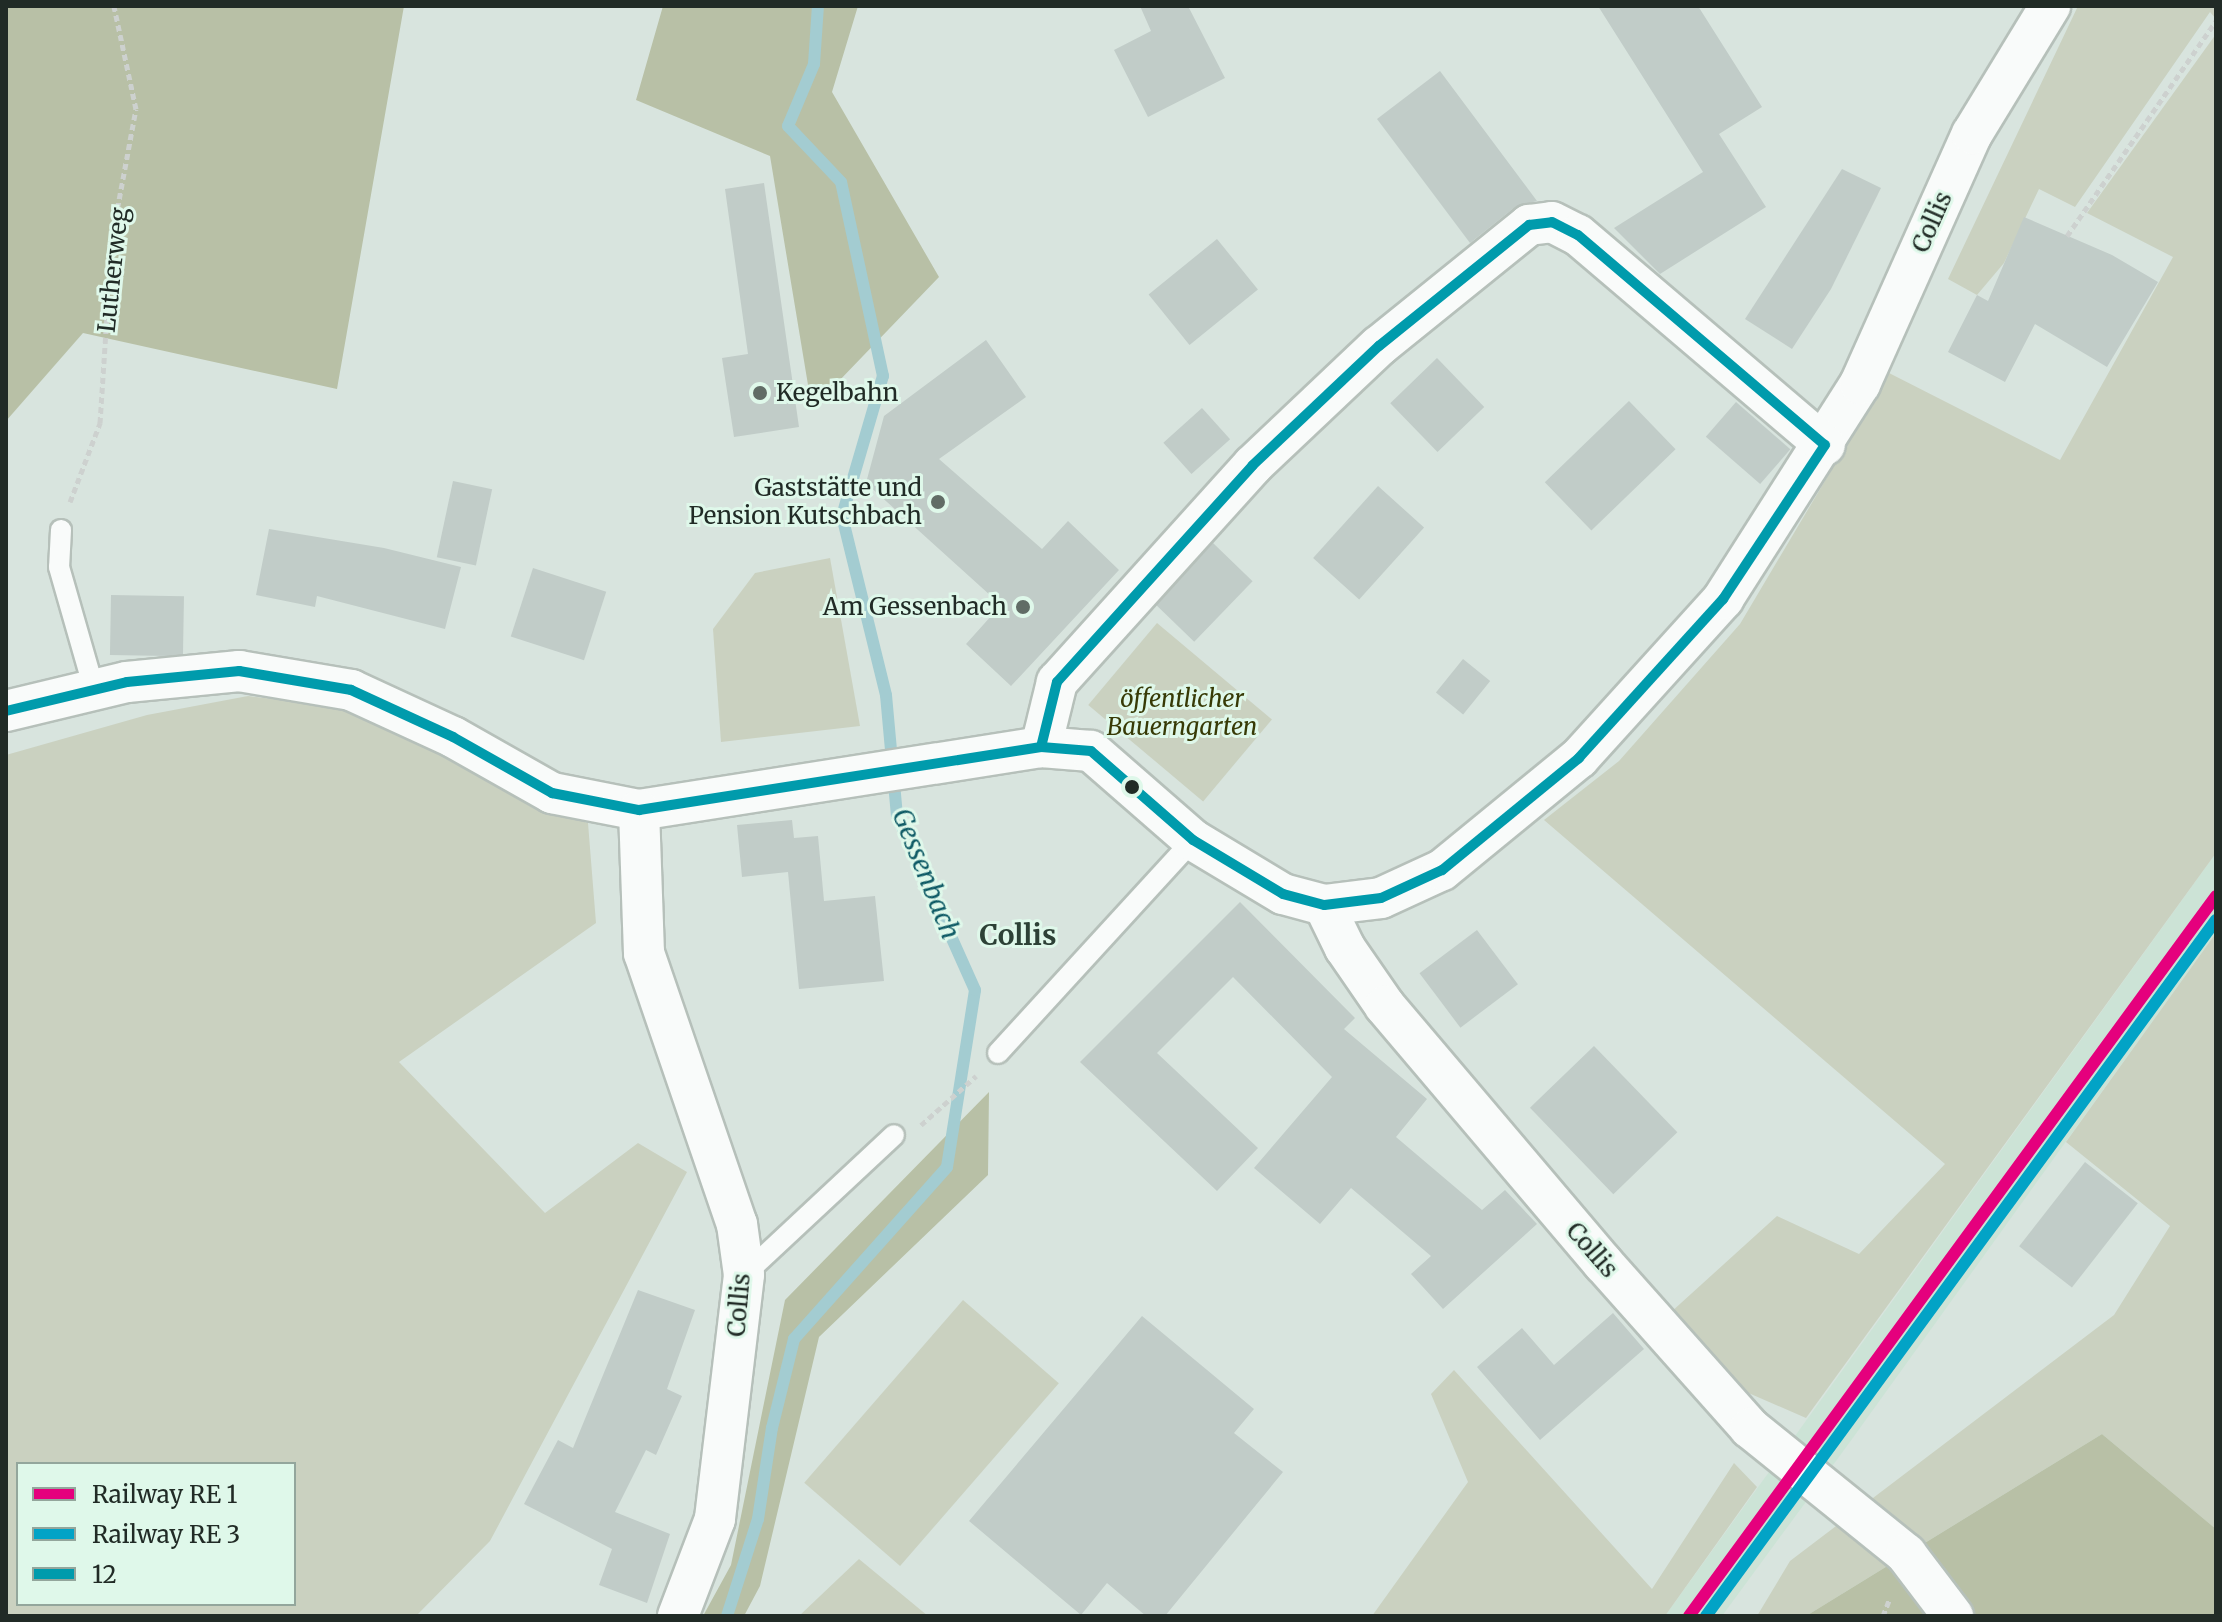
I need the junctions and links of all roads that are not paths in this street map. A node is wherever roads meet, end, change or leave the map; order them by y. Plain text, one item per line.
1 (2050, 6) edge
2 (1825, 445) junction
3 (61, 530) road end
4 (94, 689) junction
5 (6, 711) edge
6 (1041, 747) junction
7 (639, 810) junction
8 (1193, 840) junction
9 (1324, 905) junction
10 (998, 1053) dead end
11 (894, 1135) dead end
12 (744, 1275) junction
13 (678, 1616) edge
14 (1953, 1616) edge

1 - 2 street, Collis
2 - 6 street
2 - 9 street, Collis
3 - 4 lane
4 - 5 street, Collis
4 - 7 street, Collis
6 - 7 street, Collis
6 - 8 street, Collis
7 - 12 street, Collis
8 - 9 street, Collis
8 - 10 lane
9 - 14 street, Collis
11 - 12 lane
12 - 13 street, Collis

